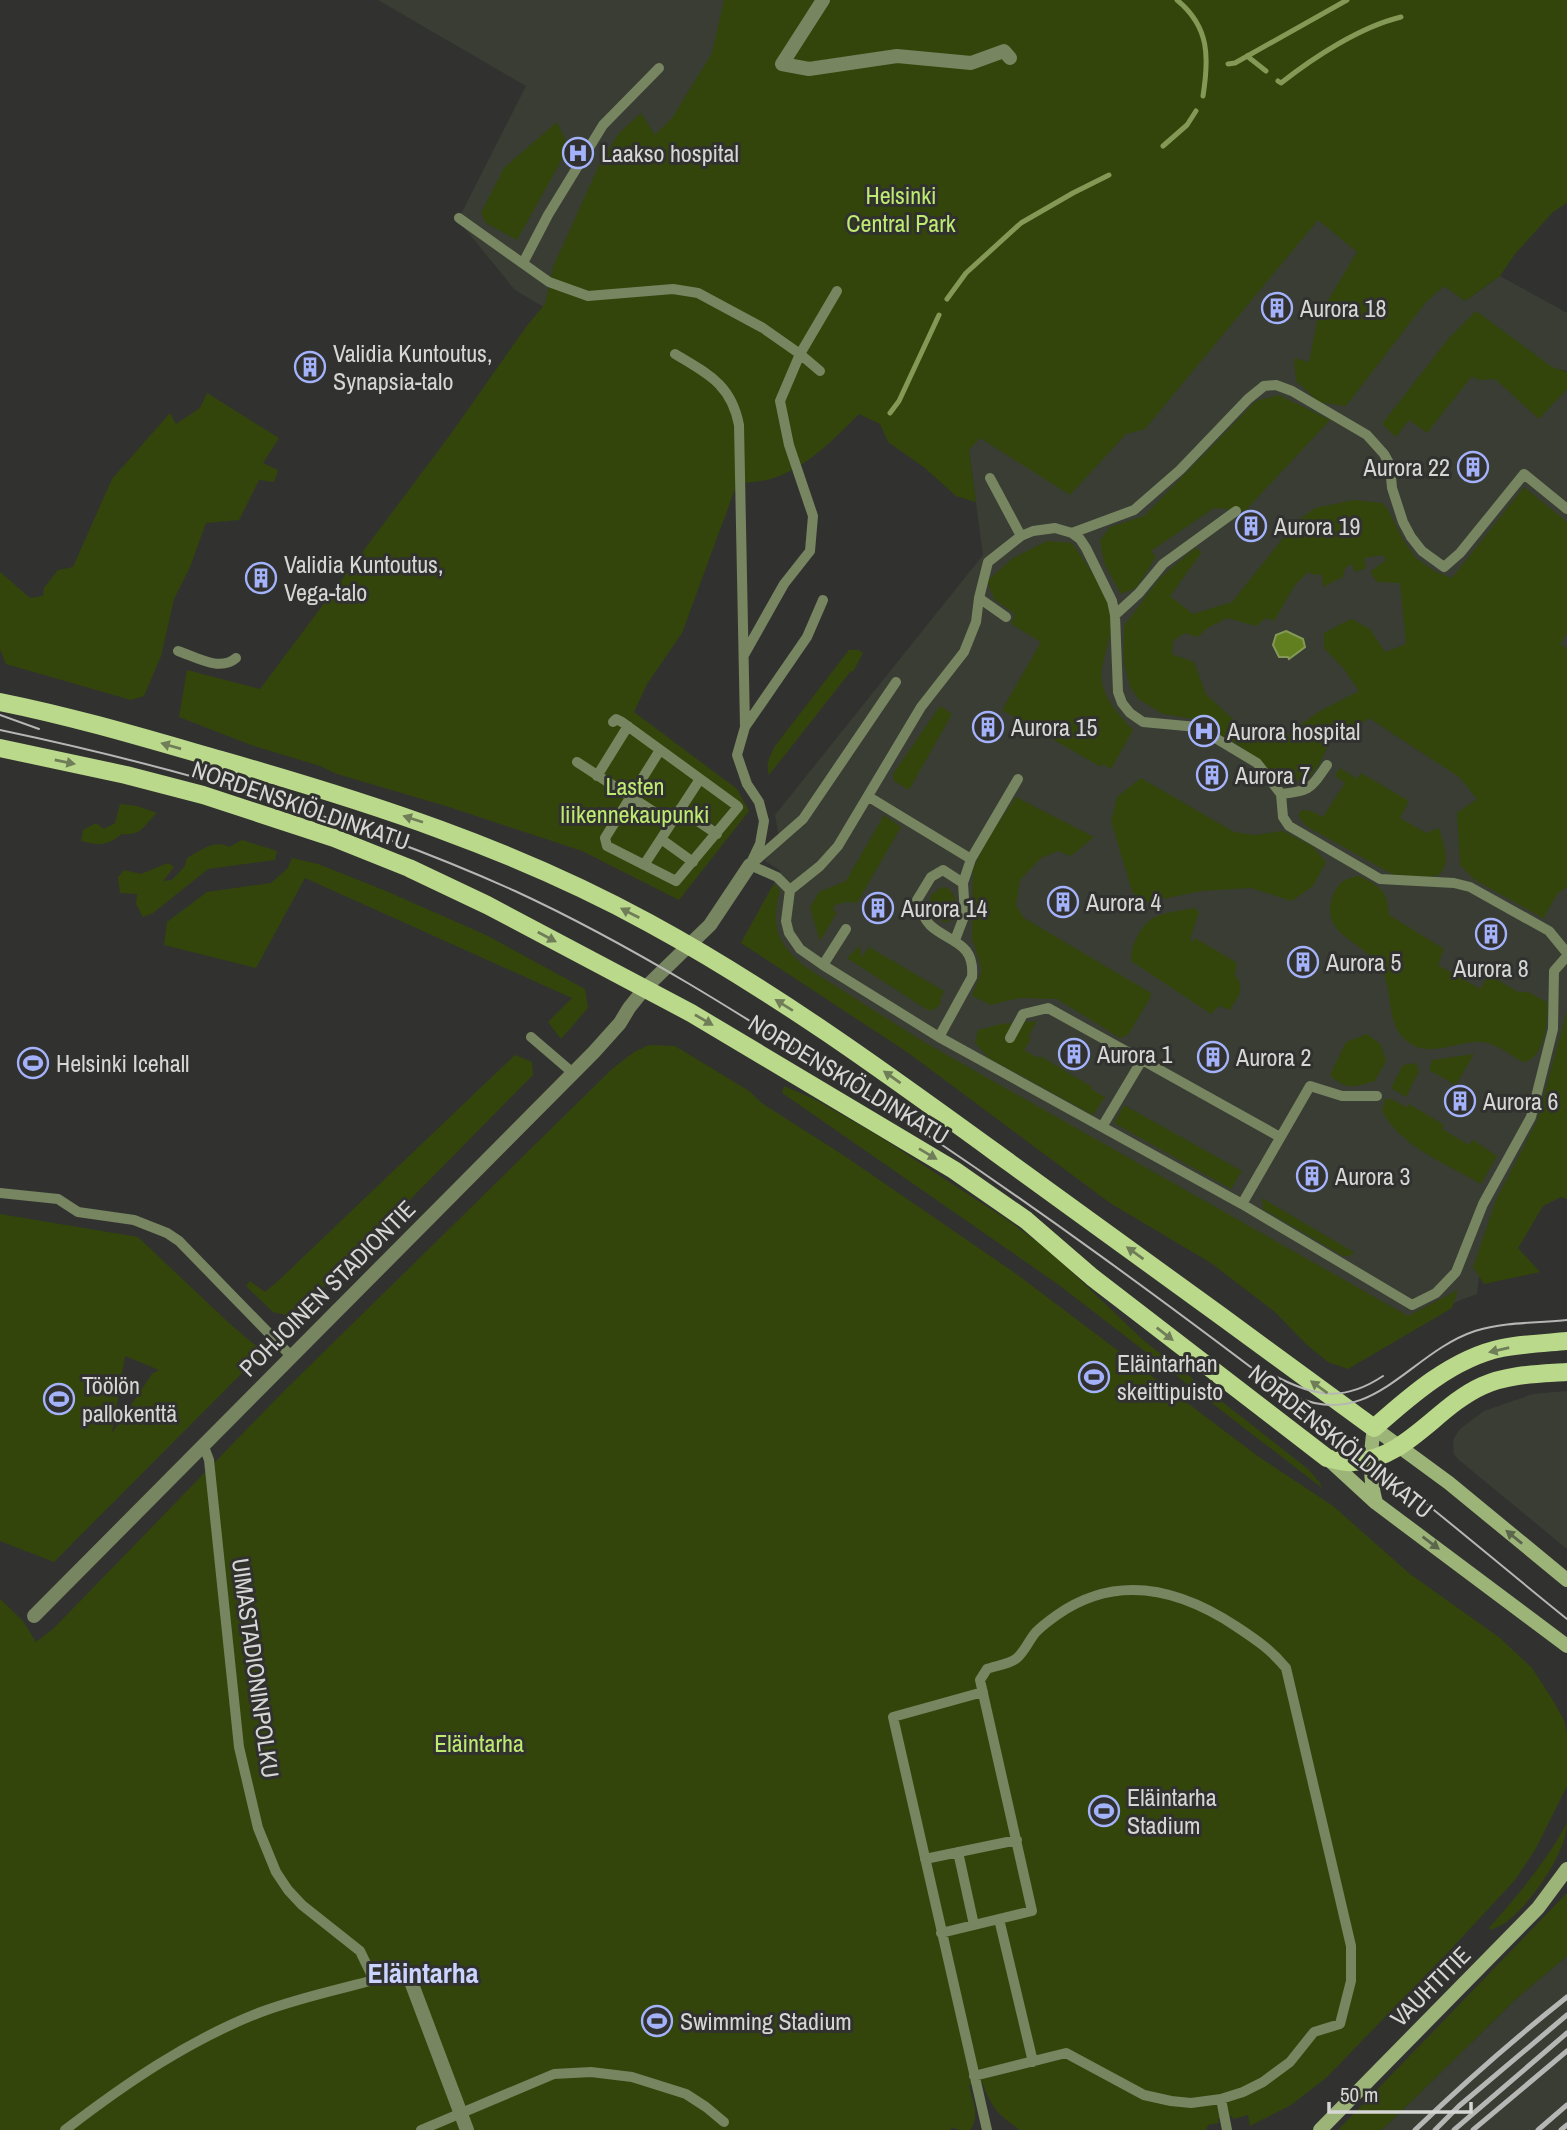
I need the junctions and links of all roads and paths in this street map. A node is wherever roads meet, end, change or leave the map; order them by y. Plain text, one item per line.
1 (823, 0) edge
2 (1010, 58) dead end
3 (659, 68) dead end
4 (459, 218) dead end
5 (523, 263) junction
6 (837, 291) dead end
7 (675, 354) dead end
8 (800, 354) junction
9 (820, 371) dead end
10 (990, 478) dead end
11 (1567, 509) edge
12 (1236, 511) dead end
13 (1072, 533) junction
14 (1021, 536) junction
15 (979, 598) junction
16 (823, 600) dead end
17 (1115, 615) junction
18 (1006, 617) dead end
19 (178, 651) dead end
20 (744, 655) junction
21 (236, 658) dead end
22 (896, 682) dead end
23 (1, 701) edge
24 (613, 722) dead end
25 (628, 726) junction
26 (745, 727) junction
27 (658, 741) junction
28 (1, 748) edge
29 (577, 762) dead end
30 (1327, 765) dead end
31 (597, 776) junction
32 (700, 779) junction
33 (1018, 779) dead end
34 (1281, 794) junction
35 (630, 797) junction
36 (869, 797) junction
37 (680, 809) junction
38 (671, 823) junction
39 (717, 834) junction
40 (661, 839) junction
41 (971, 859) junction
42 (693, 862) junction
43 (644, 865) junction
44 (751, 865) junction
45 (963, 883) junction
46 (790, 890) junction
47 (846, 929) dead end
48 (955, 940) junction
49 (690, 946) junction
50 (1567, 955) edge
51 (823, 965) junction
52 (645, 988) junction
53 (531, 1037) dead end
54 (939, 1037) junction
55 (1010, 1038) dead end
56 (1142, 1060) junction
57 (573, 1073) junction
58 (1377, 1096) dead end
59 (1102, 1127) junction
60 (1280, 1136) junction
61 (0, 1193) edge
62 (1242, 1204) junction
63 (1567, 1341) edge
64 (292, 1356) junction
65 (1567, 1372) edge
66 (1374, 1428) junction
67 (203, 1444) junction
68 (1400, 1447) junction
69 (1327, 1458) junction
70 (1371, 1460) junction
71 (1376, 1503) junction
72 (1567, 1580) edge
73 (34, 1616) dead end
74 (1567, 1646) edge
75 (983, 1692) junction
76 (1017, 1840) junction
77 (958, 1852) junction
78 (925, 1859) junction
79 (1567, 1869) edge
80 (999, 1919) junction
81 (974, 1925) junction
82 (941, 1933) junction
83 (407, 1972) dead end
84 (1032, 2062) junction
85 (974, 2076) junction
86 (1221, 2099) junction
87 (461, 2115) junction
88 (724, 2122) dead end
89 (65, 2130) edge
90 (421, 2130) edge
91 (467, 2130) edge
92 (988, 2130) edge
93 (1227, 2130) edge
94 (1320, 2130) edge

1 - 2 street
3 - 5 lane
4 - 5 lane
5 - 8 lane
6 - 8 lane
7 - 20 lane
8 - 9 lane
8 - 20 lane
10 - 14 lane
11 - 13 lane
12 - 17 lane
13 - 14 lane
13 - 17 lane
14 - 15 lane
15 - 18 lane
15 - 36 lane
16 - 26 lane
17 - 34 lane
19 - 21 lane
20 - 26 lane
22 - 44 lane
49 -> 23 main road, NORDENSKIÖLDINKATU
24 - 25 lane
25 - 27 lane
25 - 31 lane
26 - 44 lane
27 - 32 lane
27 - 35 lane
28 -> 52 main road, NORDENSKIÖLDINKATU
29 - 31 lane
30 - 34 lane
31 - 35 lane
32 - 37 lane
32 - 39 lane
33 - 41 lane
34 - 50 lane
35 - 38 lane
35 - 43 lane
36 - 41 lane
36 - 46 lane
37 - 38 lane
37 - 39 lane
38 - 40 lane
39 - 42 lane
40 - 42 lane
40 - 43 lane
41 - 45 lane
42 - 43 lane
44 - 46 lane
44 - 49 street, POHJOINEN STADIONTIE
45 - 48 lane
45 - 48 lane
46 - 51 lane
47 - 51 lane
48 - 54 lane
49 - 52 street, POHJOINEN STADIONTIE
66 -> 49 main road, NORDENSKIÖLDINKATU
50 - 62 lane
51 - 54 lane
52 - 57 street, POHJOINEN STADIONTIE
52 -> 69 main road, NORDENSKIÖLDINKATU
53 - 57 lane
54 - 59 lane
55 - 56 lane
56 - 59 lane
56 - 60 lane
57 - 64 street, POHJOINEN STADIONTIE
58 - 60 lane
59 - 62 lane
60 - 62 lane
61 - 64 lane
63 -> 66 main road
64 - 67 street, POHJOINEN STADIONTIE
65 - 68 main road
66 - 68 main road, NORDENSKIÖLDINKATU
66 - 70 main road
67 - 73 street, POHJOINEN STADIONTIE
67 - 89 lane, UIMASTADIONINPOLKU
68 - 70 main road
72 -> 68 main road, NORDENSKIÖLDINKATU
69 - 70 main road
69 - 71 main road, NORDENSKIÖLDINKATU
70 - 71 main road
71 -> 74 main road, NORDENSKIÖLDINKATU
75 - 76 lane
75 - 78 lane
75 - 86 lane
76 - 77 lane
76 - 80 lane
77 - 78 lane
77 - 81 lane
78 - 82 lane
79 - 94 main road, VAUHTITIE
80 - 81 lane
80 - 84 lane
81 - 82 lane
82 - 85 lane
83 - 87 street
84 - 85 lane
84 - 86 lane
85 - 92 lane
86 - 93 lane
87 - 88 lane
87 - 90 lane
87 - 91 street

